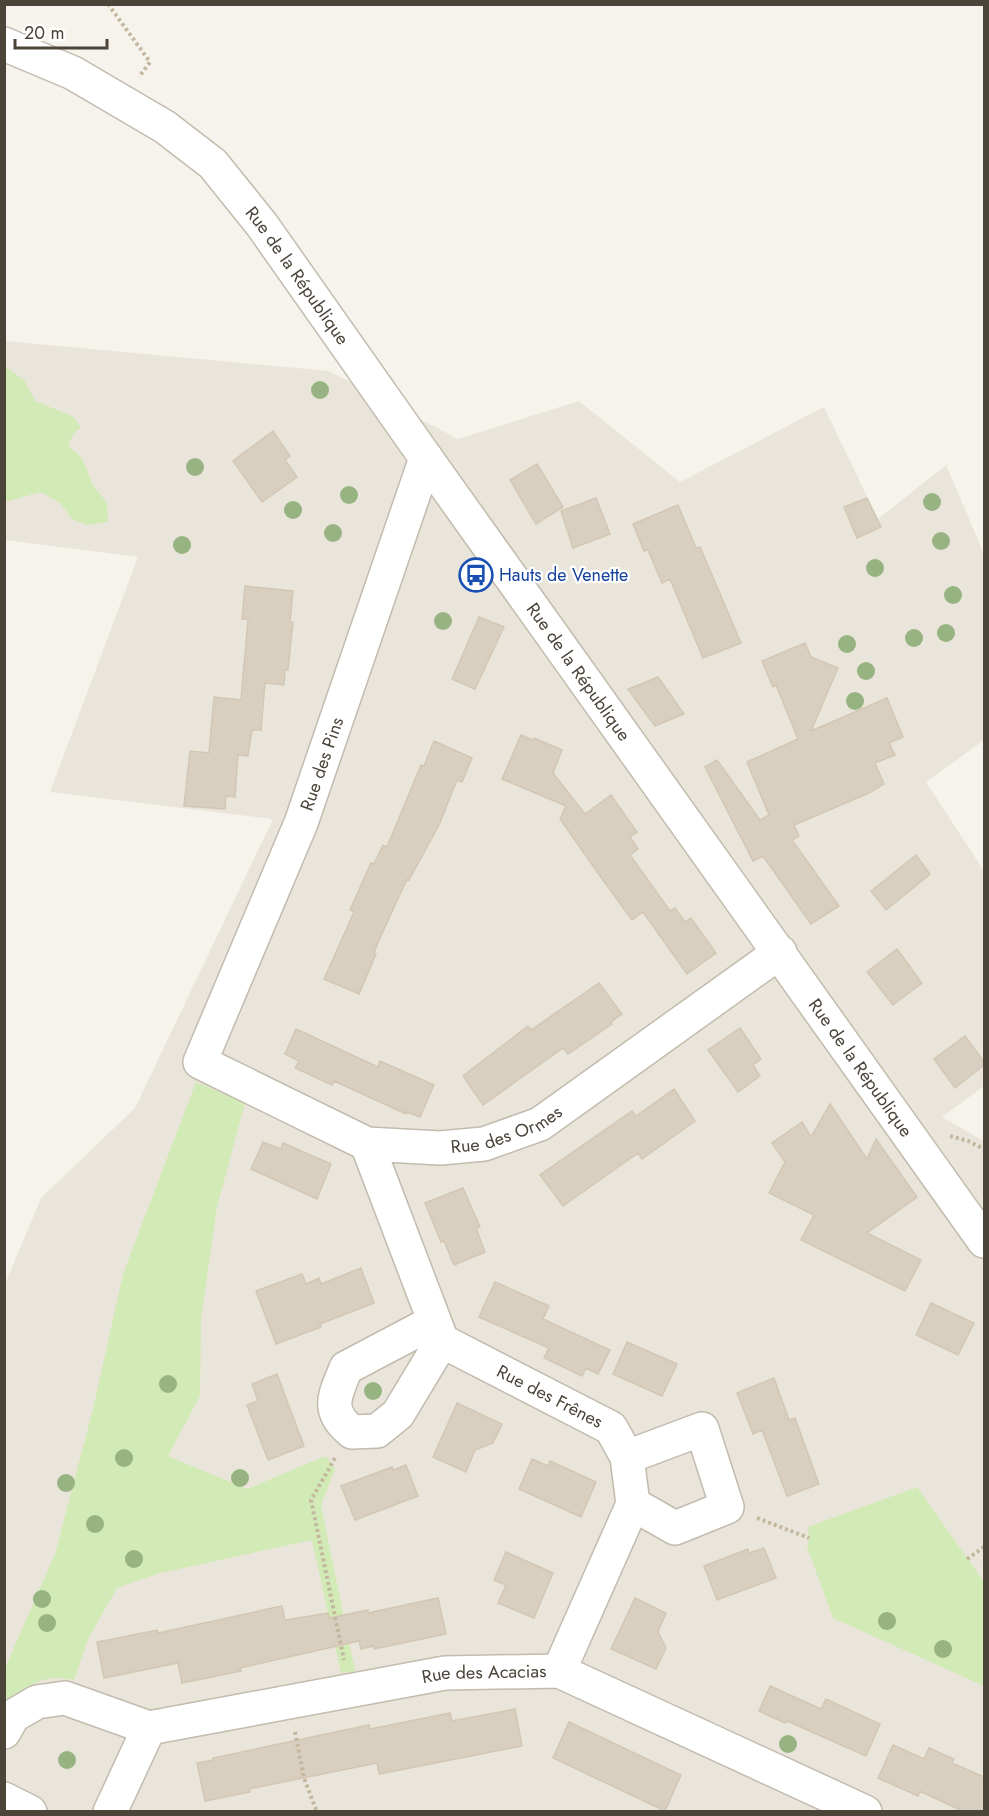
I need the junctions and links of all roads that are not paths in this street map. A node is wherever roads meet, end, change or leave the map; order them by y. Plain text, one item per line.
1 (4, 44) edge
2 (426, 458) junction
3 (780, 952) junction
4 (200, 1062) joint
5 (367, 1144) junction
6 (984, 1241) edge
7 (437, 1332) junction
8 (627, 1457) junction
9 (633, 1504) junction
10 (559, 1671) junction
11 (149, 1728) junction
12 (4, 1732) edge
13 (4, 1799) edge
14 (30, 1812) edge
15 (110, 1812) edge
16 (865, 1812) edge

1 - 2 street, Rue de la République
2 - 3 street, Rue de la République
2 - 4 street, Rue des Pins
3 - 5 street, Rue des Ormes
3 - 6 street, Rue de la République
4 - 5 street, Rue des Ormes
5 - 7 street
7 - 7 street
7 - 8 street, Rue des Frênes
8 - 9 street, Rue des Frênes
8 - 9 street
9 - 10 street
10 - 11 street, Rue des Acacias
10 - 16 street, Rue des Acacias
11 - 12 street
11 - 15 street
13 - 14 street

